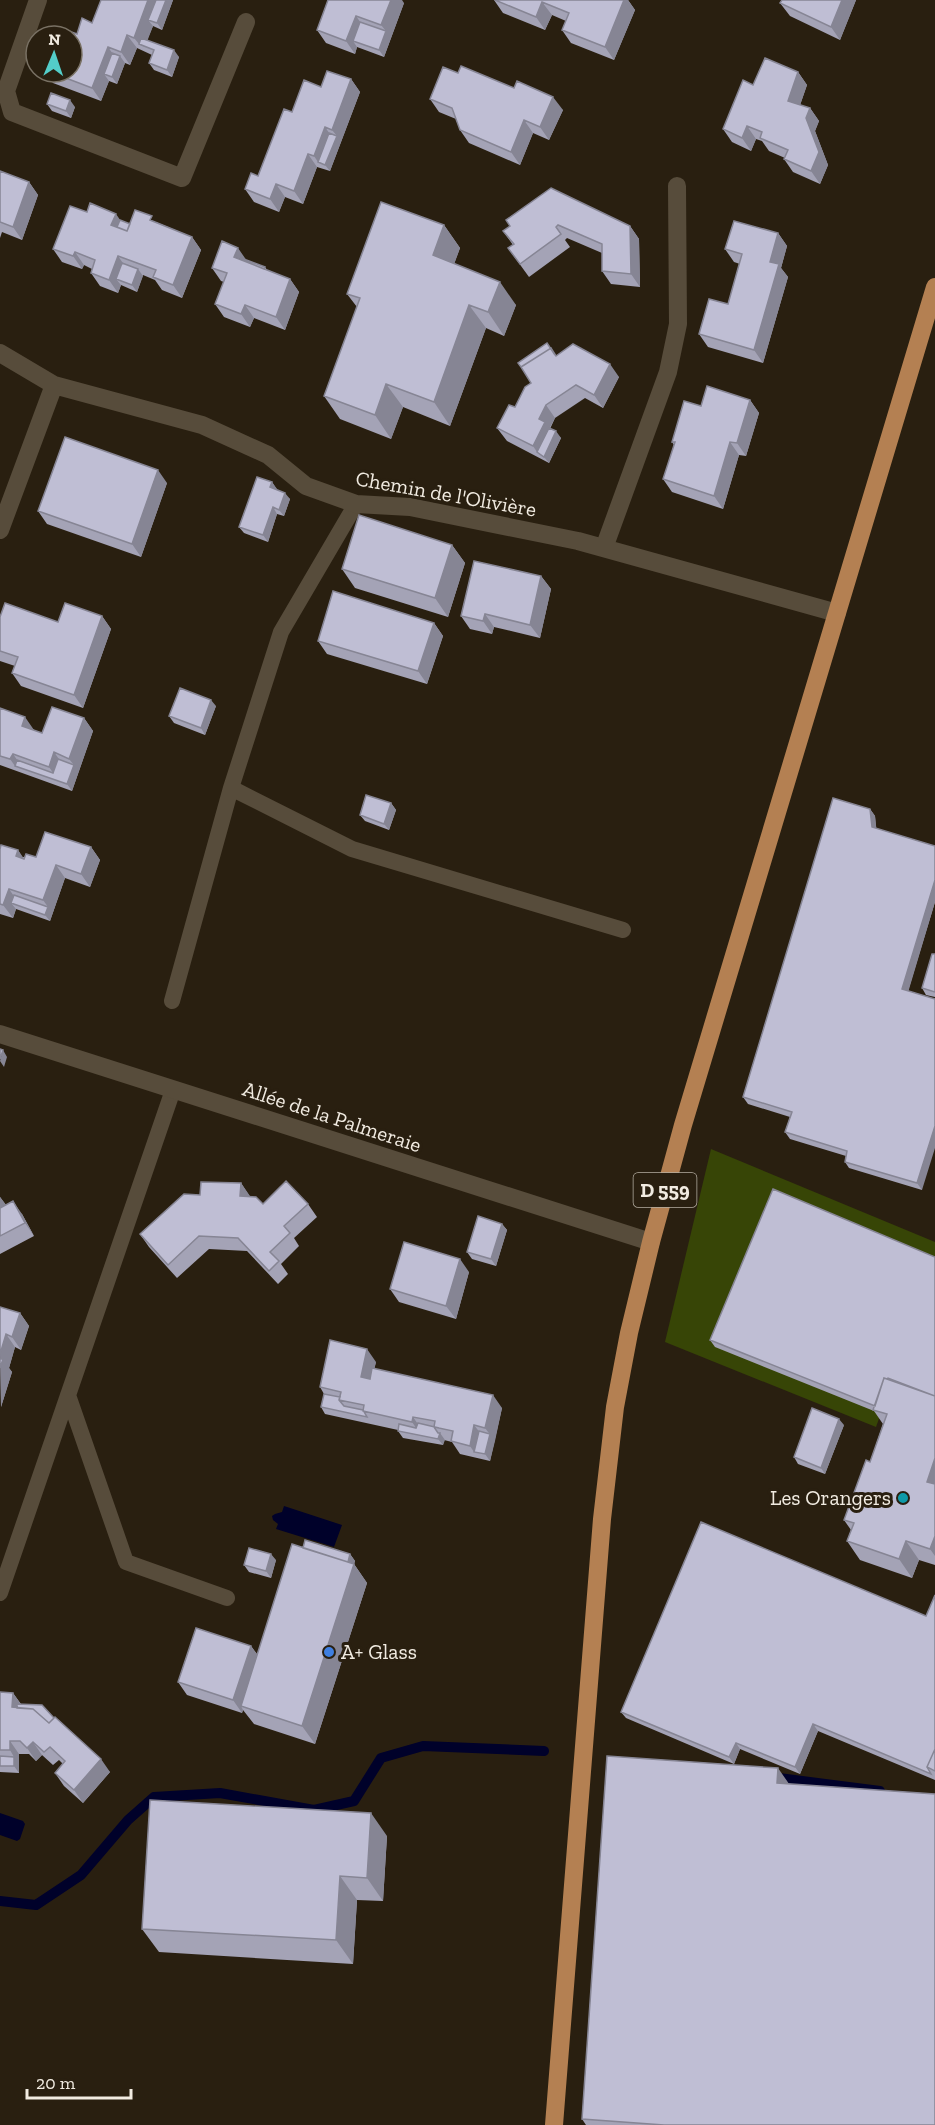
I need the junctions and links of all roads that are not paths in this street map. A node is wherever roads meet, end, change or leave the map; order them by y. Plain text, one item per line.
1 (38, 0) edge
2 (246, 22) dead end
3 (677, 186) dead end
4 (935, 287) edge
5 (0, 353) edge
6 (54, 385) junction
7 (356, 504) junction
8 (0, 530) edge
9 (604, 548) junction
10 (837, 613) junction
11 (231, 788) junction
12 (623, 930) dead end
13 (172, 1001) dead end
14 (0, 1034) edge
15 (173, 1090) junction
16 (651, 1242) junction
17 (68, 1395) junction
18 (0, 1593) edge
19 (227, 1598) dead end
20 (554, 2125) edge

1 - 2 street
3 - 9 street
4 - 10 main road, D 559
5 - 6 street, Chemin de l'Olivière
6 - 7 street, Chemin de l'Olivière
6 - 8 street
7 - 9 street, Chemin de l'Olivière
7 - 11 lane
9 - 10 street, Chemin de l'Olivière
10 - 16 main road, D 559
11 - 12 lane
11 - 13 lane
14 - 15 street, Allée de la Palmeraie
15 - 16 street, Allée de la Palmeraie
15 - 17 lane
16 - 20 main road, D 559
17 - 18 lane
17 - 19 lane

